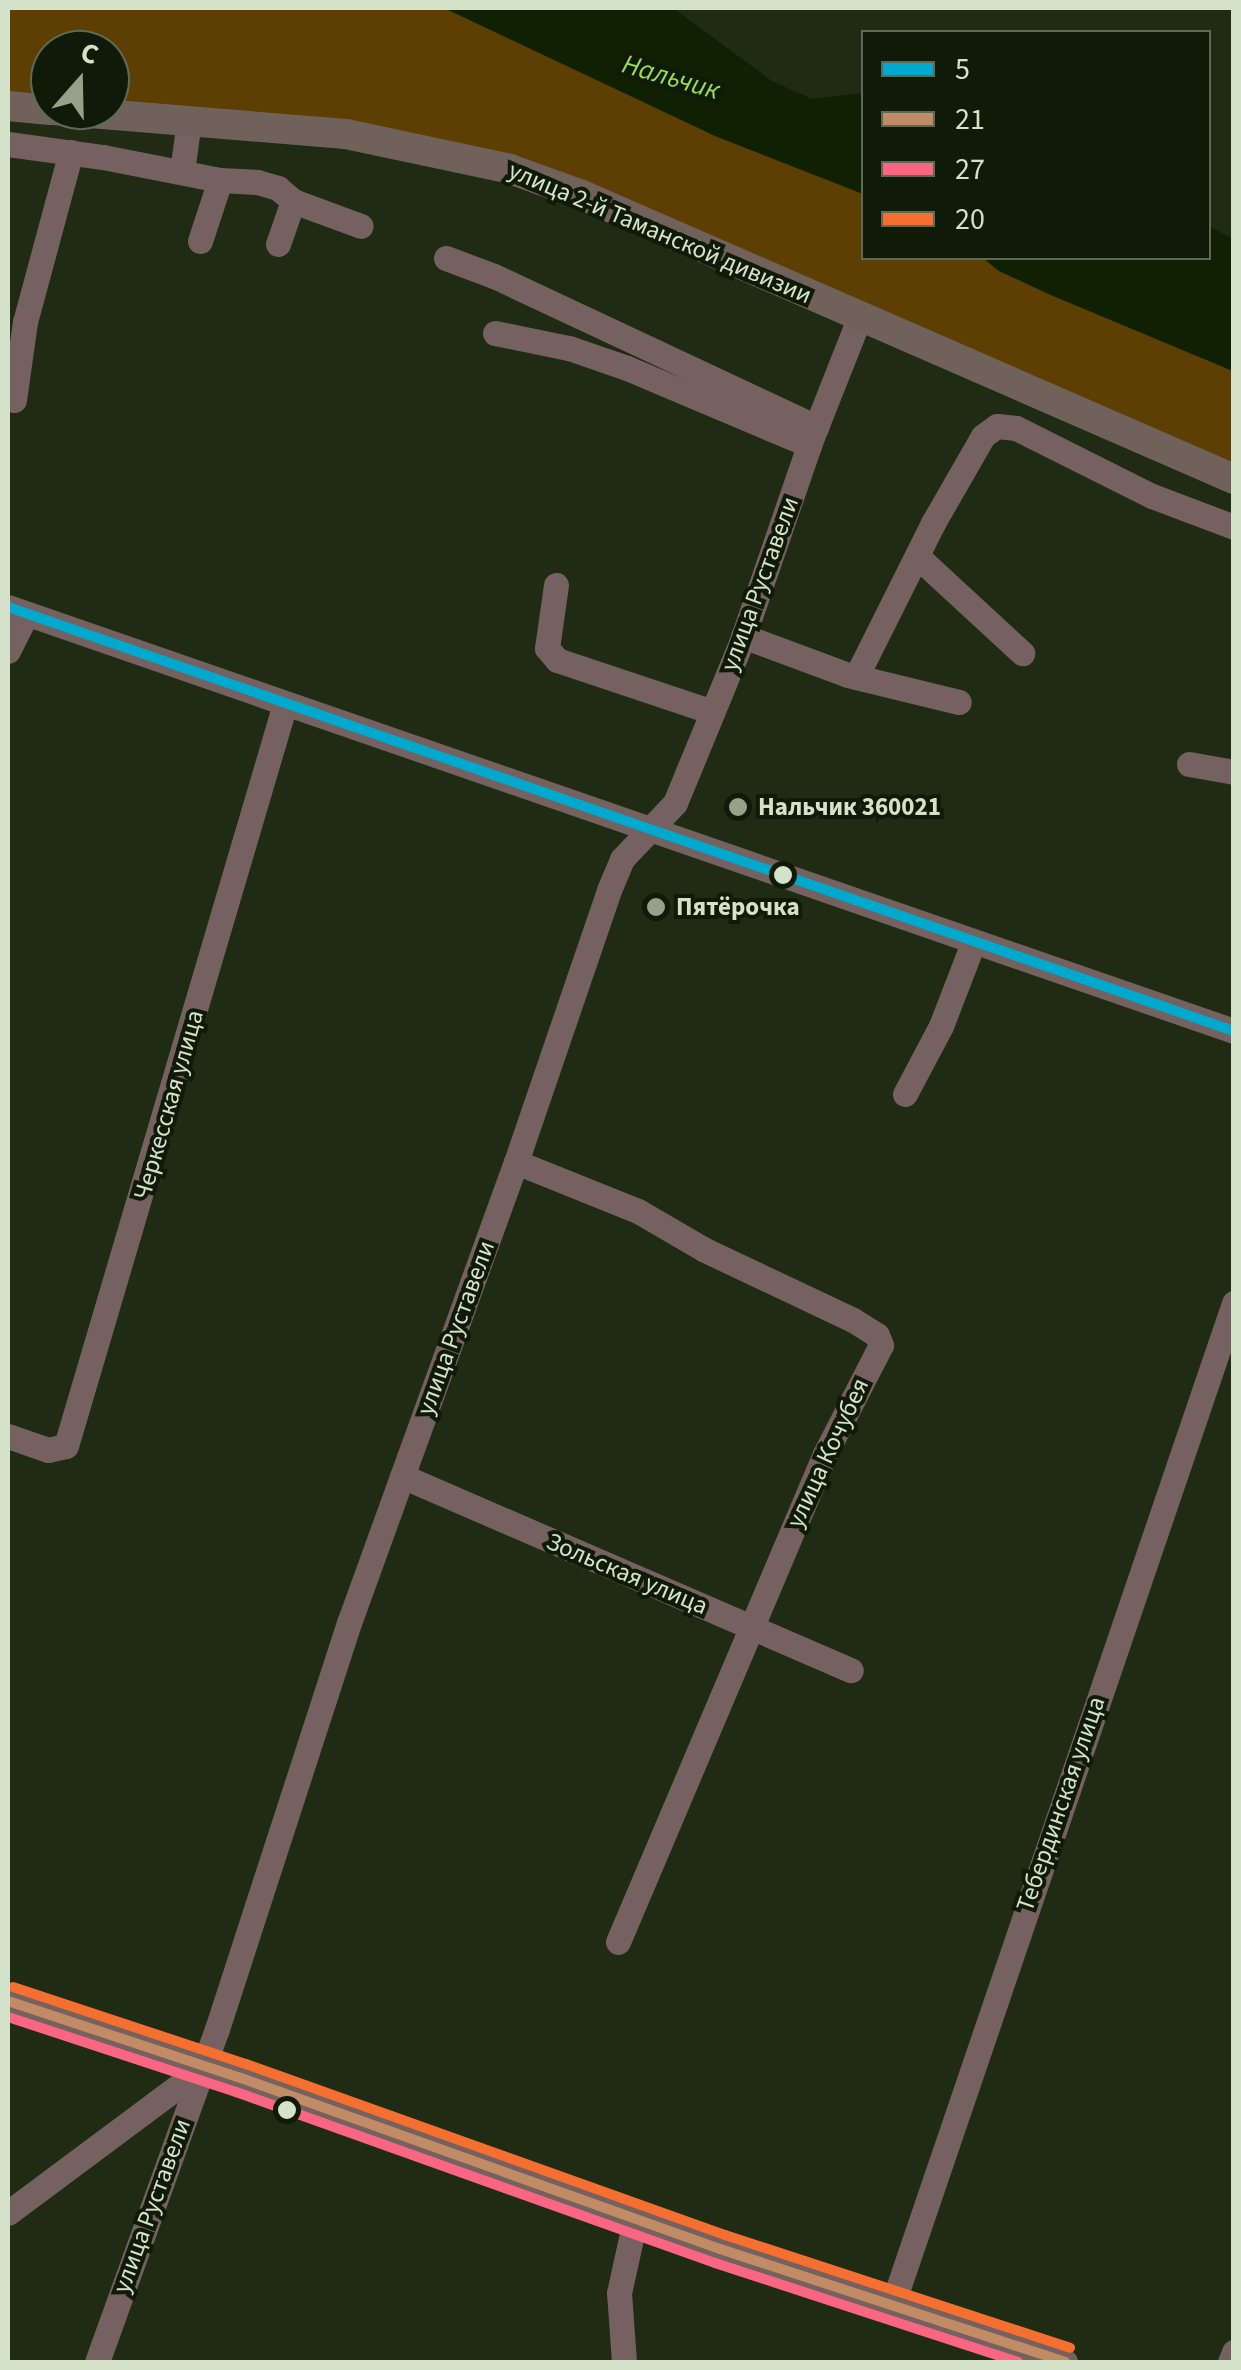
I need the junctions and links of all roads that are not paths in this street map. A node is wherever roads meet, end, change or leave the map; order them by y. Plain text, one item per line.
1 (130, 116) edge
2 (189, 121) junction
3 (8, 144) edge
4 (71, 152) junction
5 (182, 171) junction
6 (220, 180) junction
7 (293, 201) junction
8 (361, 226) dead end
9 (200, 241) dead end
10 (278, 244) dead end
11 (446, 258) dead end
12 (537, 298) junction
13 (860, 316) junction
14 (14, 400) dead end
15 (812, 436) junction
16 (1223, 474) edge
17 (1195, 511) junction
18 (1234, 527) edge
19 (918, 557) junction
20 (556, 586) dead end
21 (17, 611) edge
22 (743, 636) junction
23 (8, 651) edge
24 (1022, 653) dead end
25 (856, 677) junction
26 (959, 702) dead end
27 (285, 704) junction
28 (712, 712) junction
29 (1189, 764) dead end
30 (1234, 772) edge
31 (649, 829) junction
32 (973, 943) junction
33 (1234, 1031) edge
34 (905, 1094) dead end
35 (516, 1162) junction
36 (1234, 1302) edge
37 (8, 1436) edge
38 (402, 1476) junction
39 (754, 1629) junction
40 (851, 1670) dead end
41 (618, 1942) dead end
42 (8, 2001) edge
43 (204, 2067) junction
44 (8, 2213) edge
45 (635, 2220) junction
46 (892, 2306) junction
47 (1234, 2352) edge
48 (97, 2362) edge
49 (624, 2362) edge
50 (1064, 2362) edge
51 (1230, 2362) edge

1 - 2 main road, улица 2-й Таманской дивизии
2 - 5 street
2 - 13 main road, улица 2-й Таманской дивизии
3 - 4 street
4 - 5 street
4 - 14 street
5 - 6 street
6 - 7 street
6 - 9 street
7 - 8 street
7 - 10 street
11 - 12 street
12 - 15 street
12 - 15 street
13 - 15 street, улица Руставели
13 - 16 main road, улица 2-й Таманской дивизии
15 - 22 street, улица Руставели
16 - 17 street
17 - 18 street
17 - 19 street
19 - 24 street
19 - 25 street
20 - 28 street
21 - 23 street
21 - 27 street
22 - 25 street
22 - 28 street, улица Руставели
25 - 26 street
27 - 31 street
27 - 37 street, Черкесская улица
28 - 31 street, улица Руставели
29 - 30 street
31 - 32 street
31 - 35 street, улица Руставели
32 - 33 street
32 - 34 street
35 - 38 street, улица Руставели
35 - 39 street, улица Кочубея
36 - 46 street, Тебердинская улица
38 - 39 street, Зольская улица
38 - 43 street, улица Руставели
39 - 40 street, Зольская улица
39 - 41 street, улица Кочубея
42 - 43 street
43 - 44 street
43 - 45 street
43 - 48 street, улица Руставели
45 - 46 street
45 - 49 street
46 - 50 street
47 - 51 street

